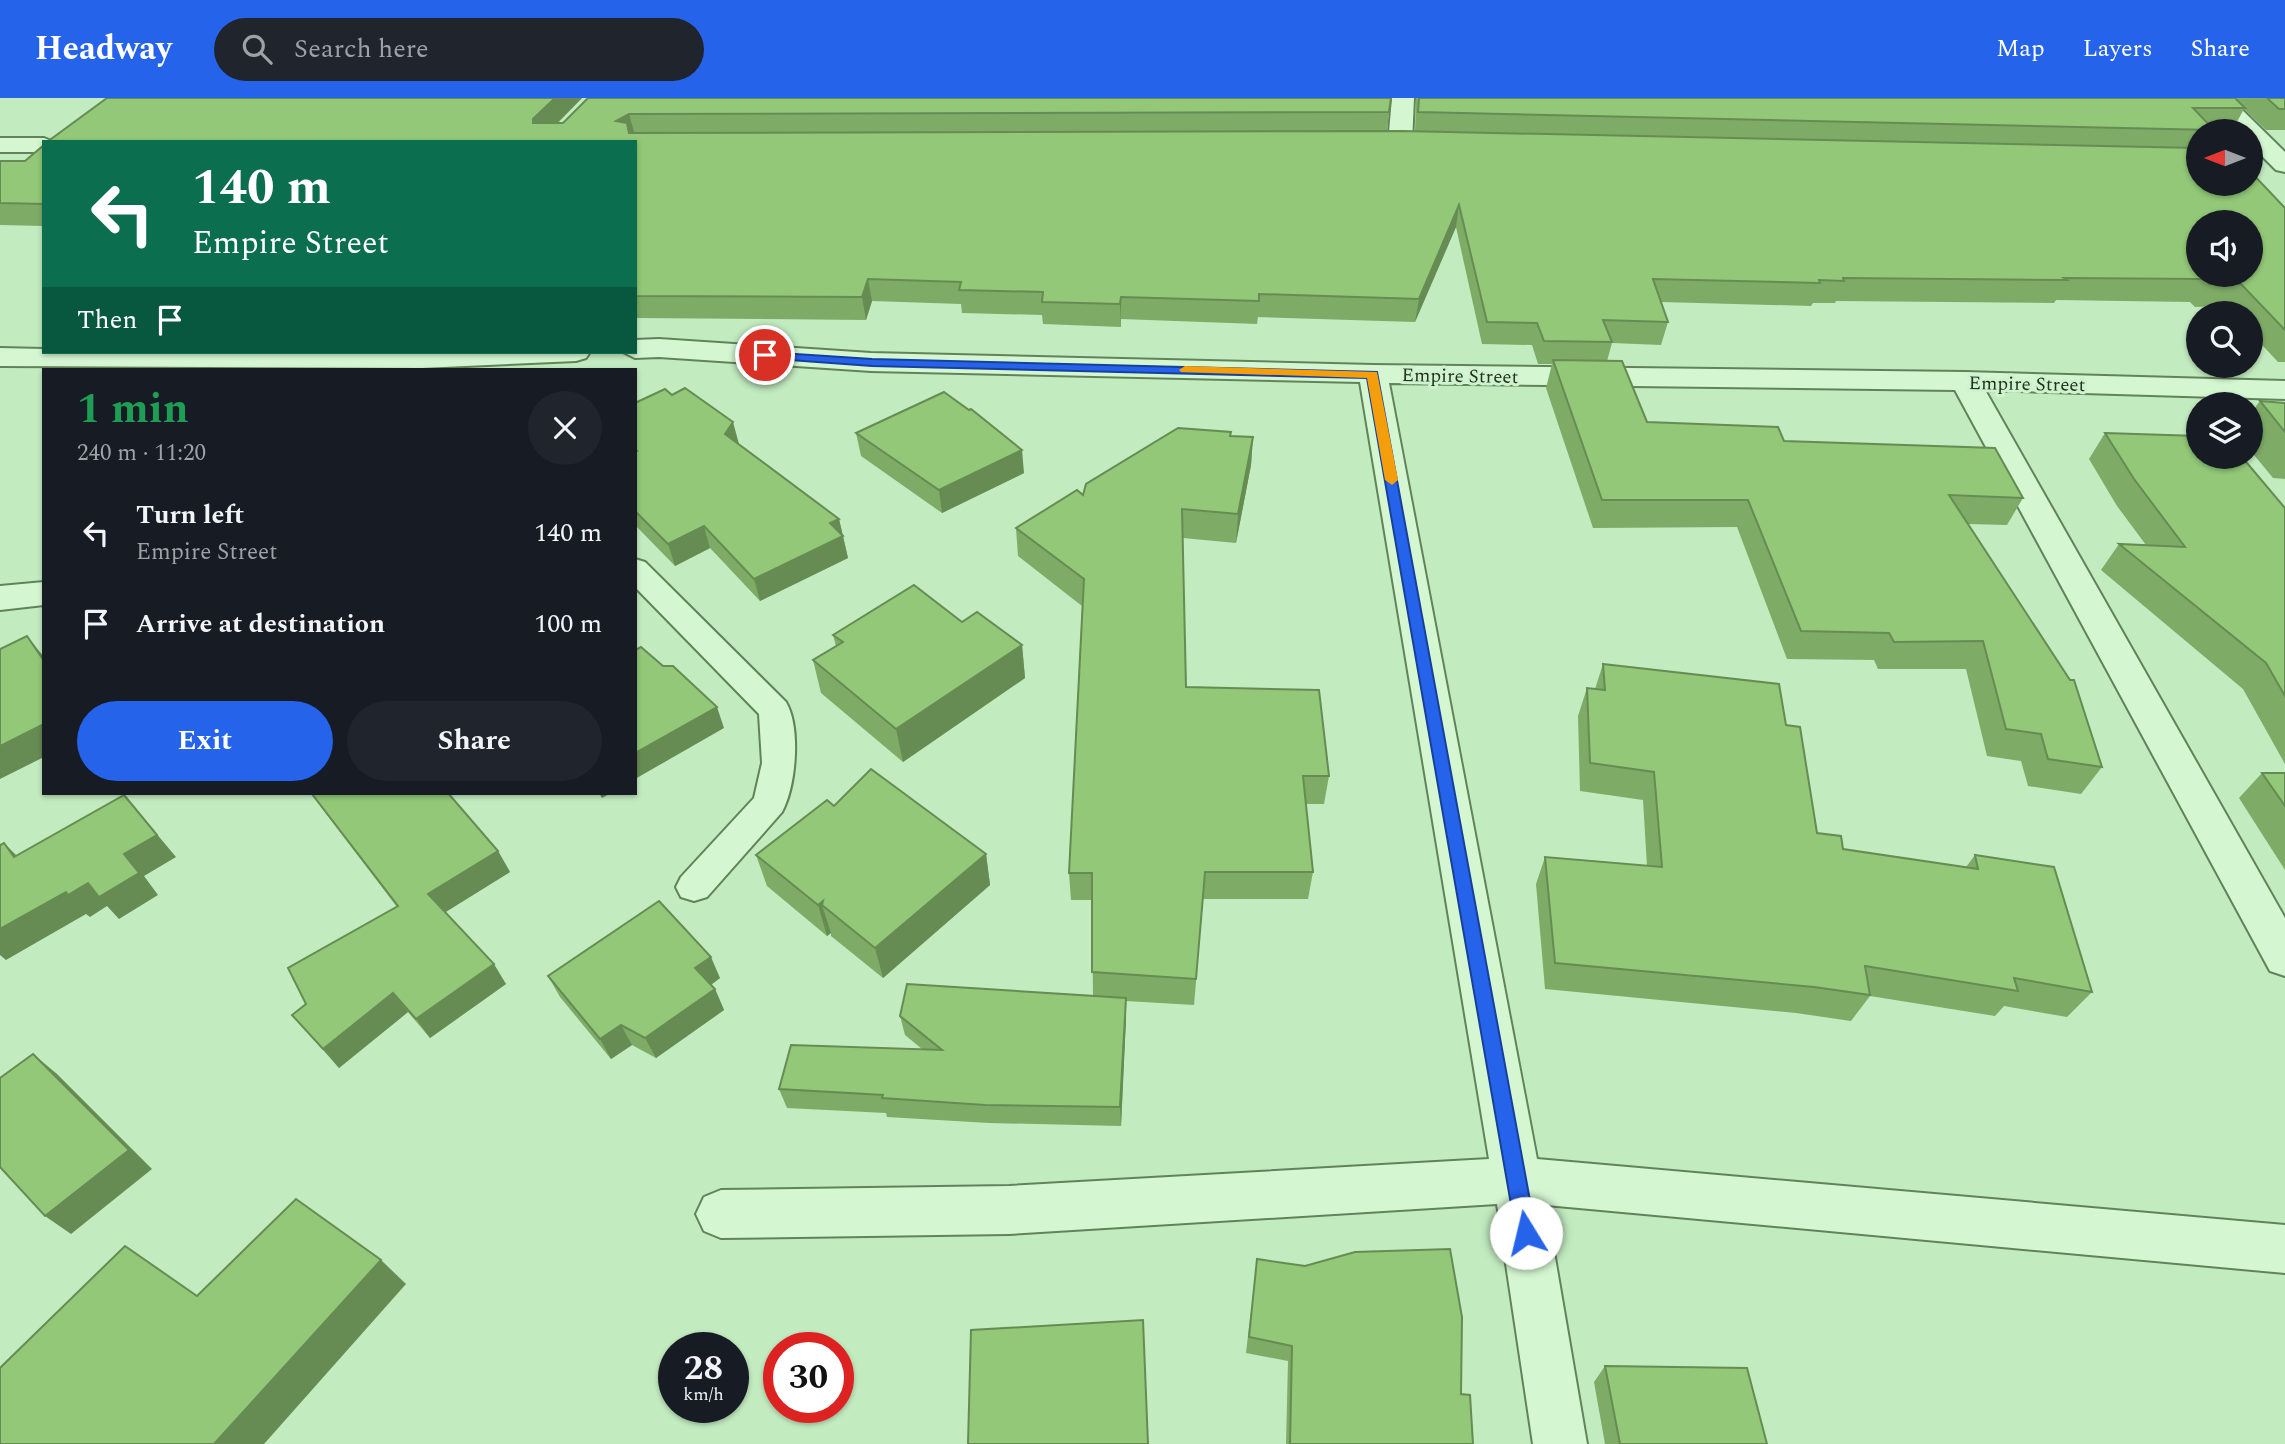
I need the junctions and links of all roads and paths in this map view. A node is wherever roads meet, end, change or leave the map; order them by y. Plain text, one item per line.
1 (1403, 98) edge
2 (2217, 98) edge
3 (1373, 143) edge
4 (1401, 143) junction
5 (1429, 143) edge
6 (0, 145) edge
7 (42, 145) edge
8 (2263, 162) edge
9 (2283, 163) edge
10 (647, 348) edge
11 (532, 354) edge
12 (0, 357) edge
13 (633, 368) edge
14 (1373, 374) junction
15 (1965, 382) junction
16 (2285, 390) edge
17 (637, 571) edge
18 (42, 593) edge
19 (0, 598) edge
20 (694, 887) dead end
21 (2285, 958) edge
22 (1517, 1180) junction
23 (721, 1214) dead end
24 (2285, 1249) edge
25 (1560, 1444) edge

1 - 4 street
2 - 9 street
3 - 4 street
4 - 5 street
6 - 7 street
8 - 9 street
10 - 13 street
10 - 14 street, Empire Street
11 - 12 street
14 - 15 street, Empire Street
14 - 22 street
15 - 16 street, Empire Street
15 - 21 street
17 - 20 lane
18 - 19 street
22 - 23 street
22 - 24 street
22 - 25 street

